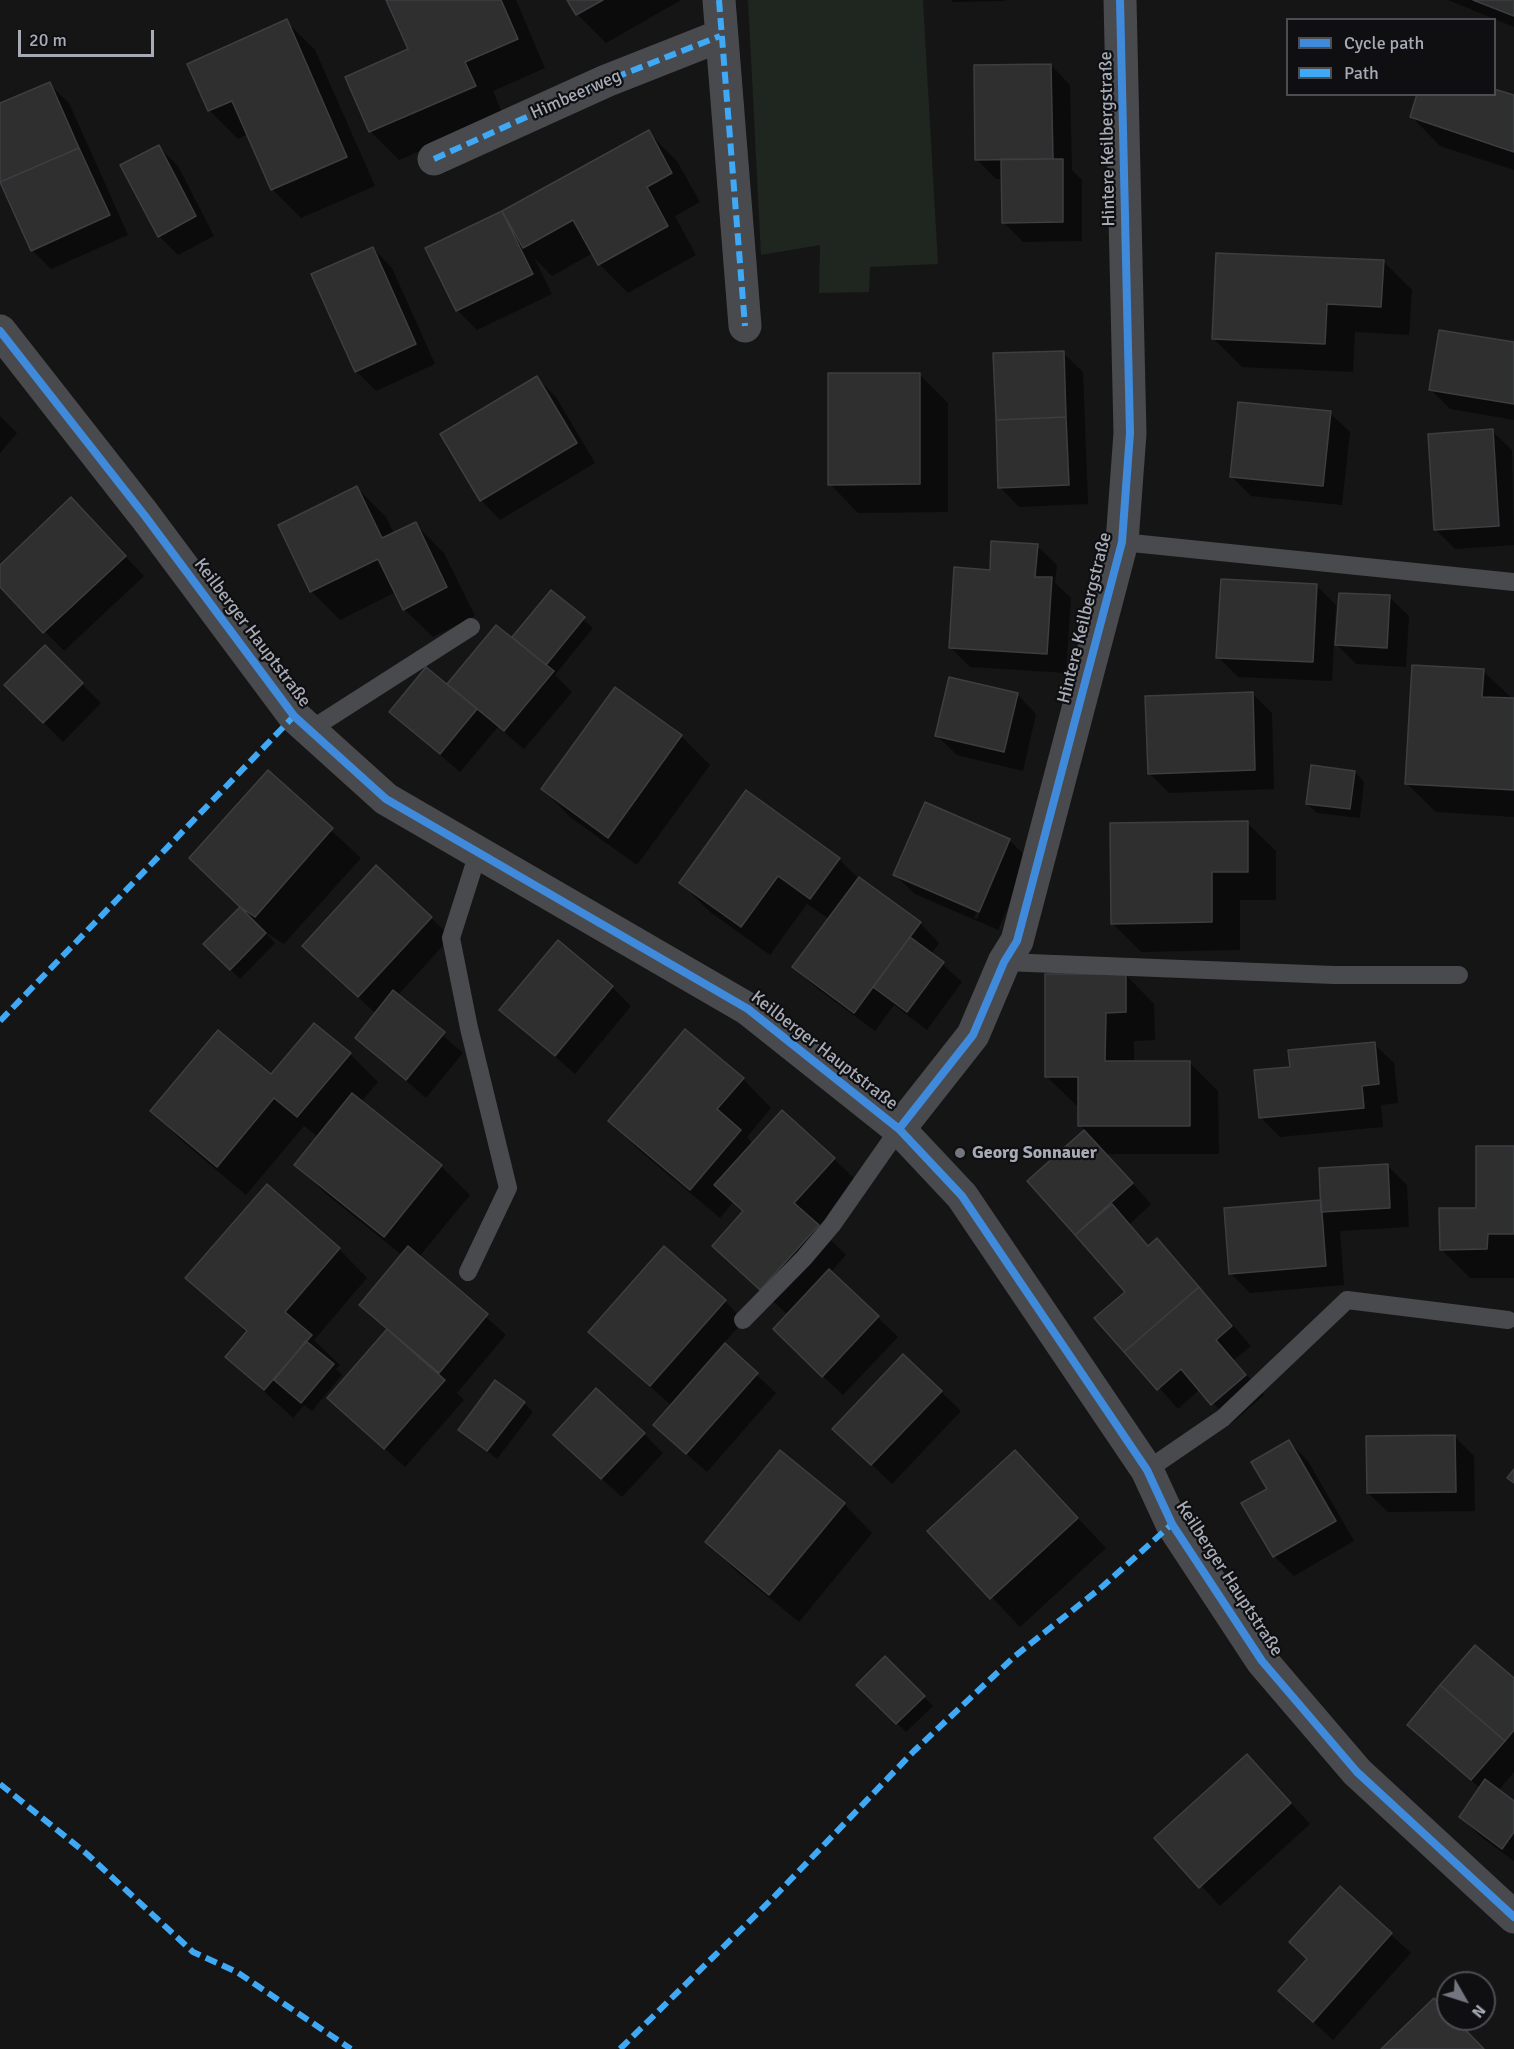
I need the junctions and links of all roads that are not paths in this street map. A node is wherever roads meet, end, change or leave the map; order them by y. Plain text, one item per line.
1 (719, 0) edge
2 (1120, 0) edge
3 (720, 36) junction
4 (434, 159) dead end
5 (745, 327) dead end
6 (0, 331) edge
7 (1122, 542) junction
8 (1514, 582) edge
9 (471, 627) dead end
10 (310, 730) junction
11 (478, 853) junction
12 (1004, 962) junction
13 (1459, 975) dead end
14 (899, 1129) junction
15 (468, 1272) dead end
16 (743, 1320) dead end
17 (1508, 1320) dead end
18 (1147, 1470) junction
19 (1514, 1917) edge

1 - 3 street
2 - 7 street, Hintere Keilbergstraße
3 - 4 street, Himbeerweg
3 - 5 street
6 - 10 street, Keilberger Hauptstraße
7 - 8 lane
7 - 12 street, Hintere Keilbergstraße
9 - 10 lane
10 - 11 street, Keilberger Hauptstraße
11 - 14 street, Keilberger Hauptstraße
11 - 15 lane
12 - 13 lane
12 - 14 street, Hintere Keilbergstraße
14 - 16 lane
14 - 18 street, Keilberger Hauptstraße
17 - 18 lane
18 - 19 street, Keilberger Hauptstraße

